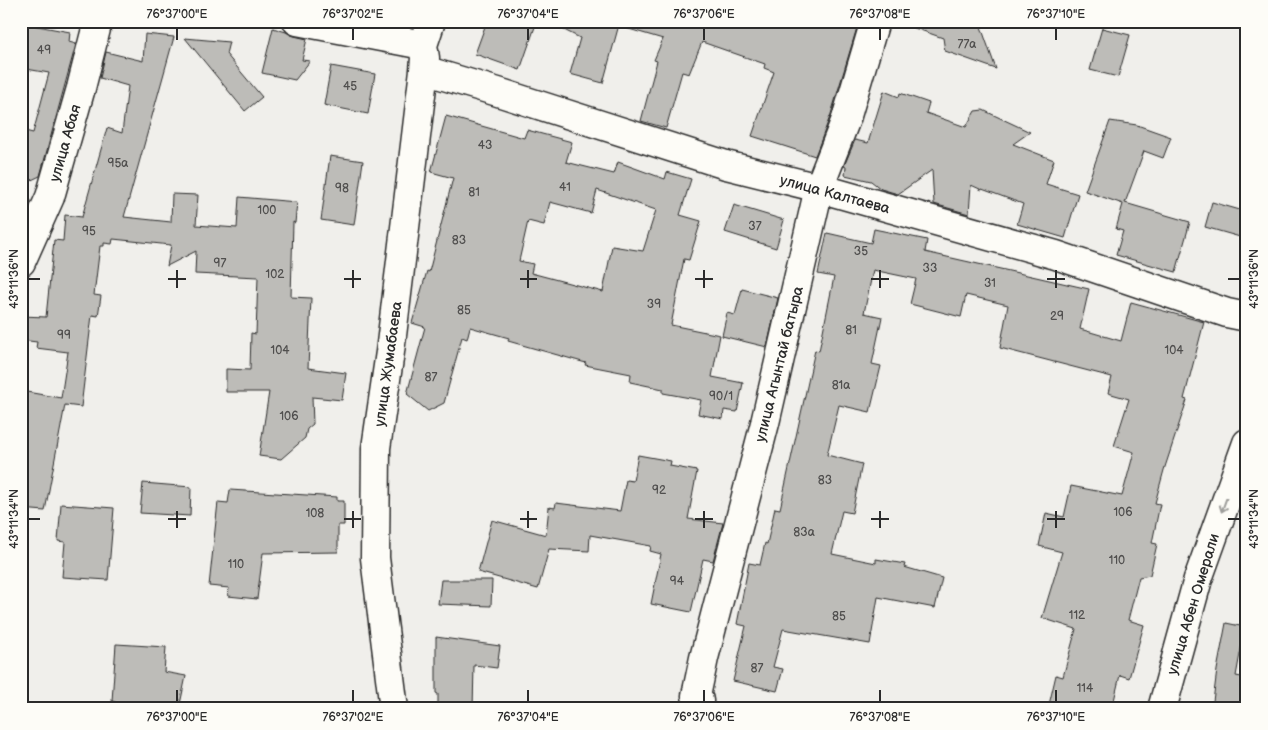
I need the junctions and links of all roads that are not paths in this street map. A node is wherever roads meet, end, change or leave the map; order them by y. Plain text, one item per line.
1 (98, 21) edge
2 (297, 21) edge
3 (876, 21) edge
4 (426, 46) edge
5 (819, 188) junction
6 (21, 262) edge
7 (1247, 317) edge
8 (1247, 443) edge
9 (394, 709) edge
10 (699, 709) edge
11 (1162, 709) edge

1 - 6 street, улица Абая
2 - 4 street, улица Калтаева
3 - 5 street, улица Агынтай батыра
4 - 5 street, улица Калтаева
4 - 9 street, улица Жумабаева
5 - 7 street, улица Калтаева
5 - 10 street, улица Агынтай батыра
8 -> 11 street, улица Абен Омерали

